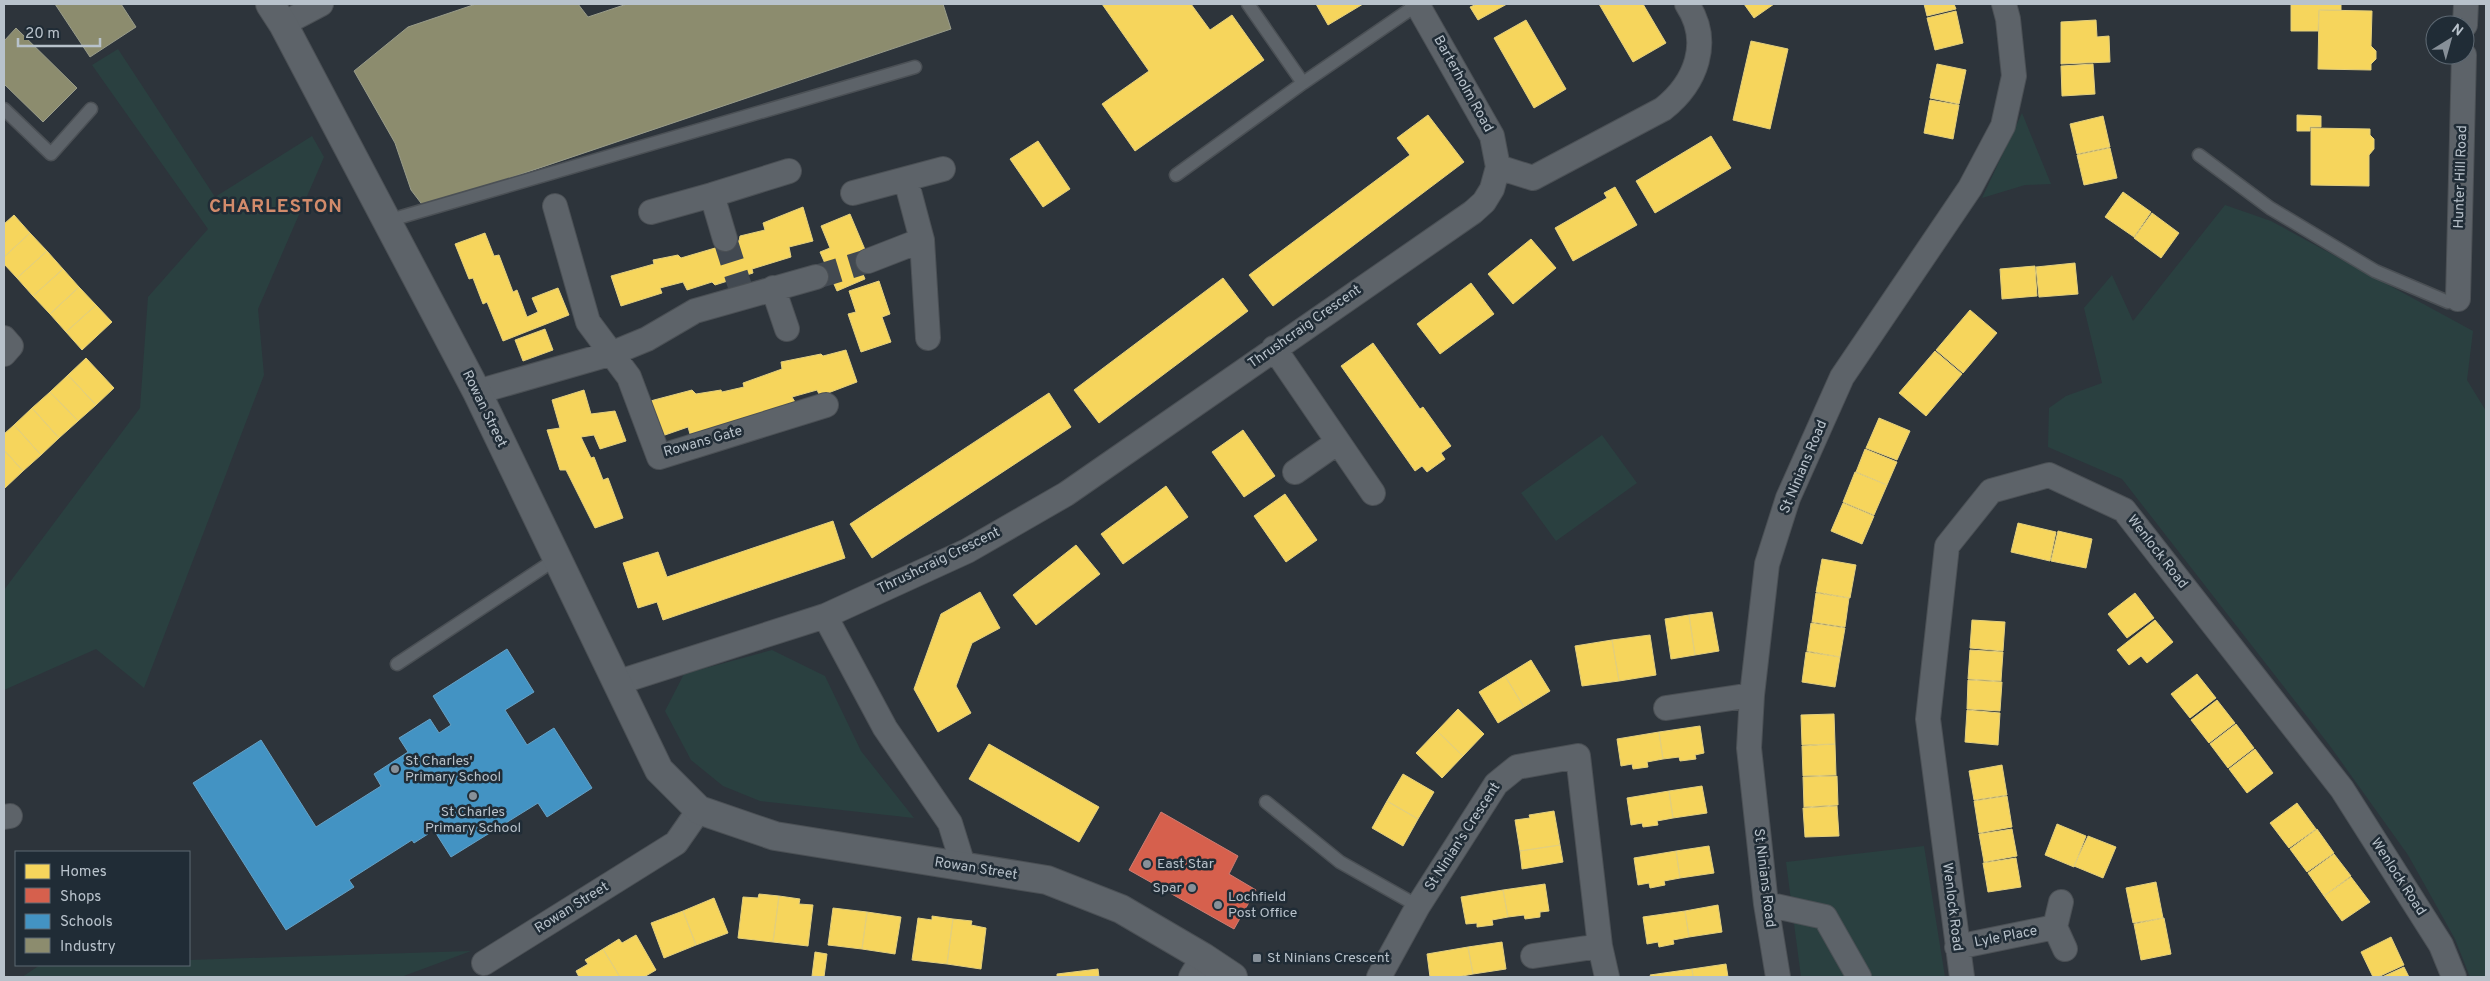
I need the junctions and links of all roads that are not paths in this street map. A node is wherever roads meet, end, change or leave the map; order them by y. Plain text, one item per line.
1 (321, 4) edge
2 (1248, 4) edge
3 (1418, 4) edge
4 (1687, 4) edge
5 (2009, 9) edge
6 (277, 14) edge
7 (2464, 65) edge
8 (915, 67) dead end
9 (1303, 82) junction
10 (91, 109) dead end
11 (4, 110) edge
12 (2199, 155) dead end
13 (1498, 167) junction
14 (943, 169) dead end
15 (788, 170) dead end
16 (1176, 175) dead end
17 (906, 180) junction
18 (853, 193) dead end
19 (712, 195) junction
20 (555, 206) dead end
21 (651, 212) dead end
22 (387, 221) junction
23 (725, 239) tunnel mouth
24 (922, 240) junction
25 (868, 261) tunnel mouth
26 (816, 276) tunnel mouth
27 (773, 288) junction
28 (2458, 299) joint
29 (787, 329) dead end
30 (4, 338) edge
31 (928, 338) dead end
32 (1274, 348) junction
33 (613, 353) junction
34 (4, 354) edge
35 (477, 392) junction
36 (826, 405) dead end
37 (1338, 442) junction
38 (1295, 472) dead end
39 (1373, 493) dead end
40 (556, 559) junction
41 (825, 616) junction
42 (397, 664) dead end
43 (616, 683) junction
44 (1752, 695) junction
45 (1666, 708) dead end
46 (1266, 802) dead end
47 (700, 810) junction
48 (964, 868) junction
49 (2061, 902) dead end
50 (1766, 904) junction
51 (1418, 906) junction
52 (2055, 927) junction
53 (1600, 946) junction
54 (1957, 947) junction
55 (2065, 949) dead end
56 (1533, 956) dead end
57 (484, 962) dead end
58 (1197, 967) edge
59 (1233, 977) edge
60 (1379, 977) edge
61 (1607, 977) edge
62 (1778, 977) edge
63 (1859, 977) edge
64 (1962, 977) edge
65 (2454, 977) edge

1 - 6 street
2 - 9 lane
3 - 9 lane
3 - 13 street, Barterholm Road
4 - 13 street
5 - 44 street, St Ninians Road
6 - 22 street, Rowan Street
7 - 28 street, Hunter Hill Road
8 - 22 lane
9 - 16 lane
10 - 11 lane
12 - 28 lane
13 - 32 street, Thrushcraig Crescent
14 - 17 street
15 - 19 street
17 - 18 street
17 - 24 street
19 - 21 street
19 - 23 street
20 - 33 street, Rowans Gate
22 - 35 street, Rowan Street
24 - 25 street
24 - 31 street
26 - 27 street
27 - 29 street
27 - 33 street
30 - 34 street
32 - 37 street
32 - 41 street, Thrushcraig Crescent
33 - 35 street
33 - 36 street, Rowans Gate
35 - 40 street, Rowan Street
37 - 38 street
37 - 39 street
40 - 42 lane
40 - 43 street, Rowan Street
41 - 43 street, Thrushcraig Crescent
41 - 48 street
43 - 47 street, Rowan Street
44 - 45 street
44 - 50 street, St Ninians Road
46 - 51 lane
47 - 48 street, Rowan Street
47 - 57 street, Rowan Street
48 - 58 street, Rowan Street
49 - 52 street, Lyle Place
50 - 62 street, St Ninians Road
50 - 63 street
51 - 53 street, St Ninian's Crescent
51 - 60 street, St Ninian's Crescent
52 - 54 street, Lyle Place
52 - 55 street, Lyle Place
53 - 56 street
53 - 61 street, St Ninian's Crescent
54 - 64 street, Wenlock Road
54 - 65 street, Wenlock Road
58 - 59 street, Rowan Street

